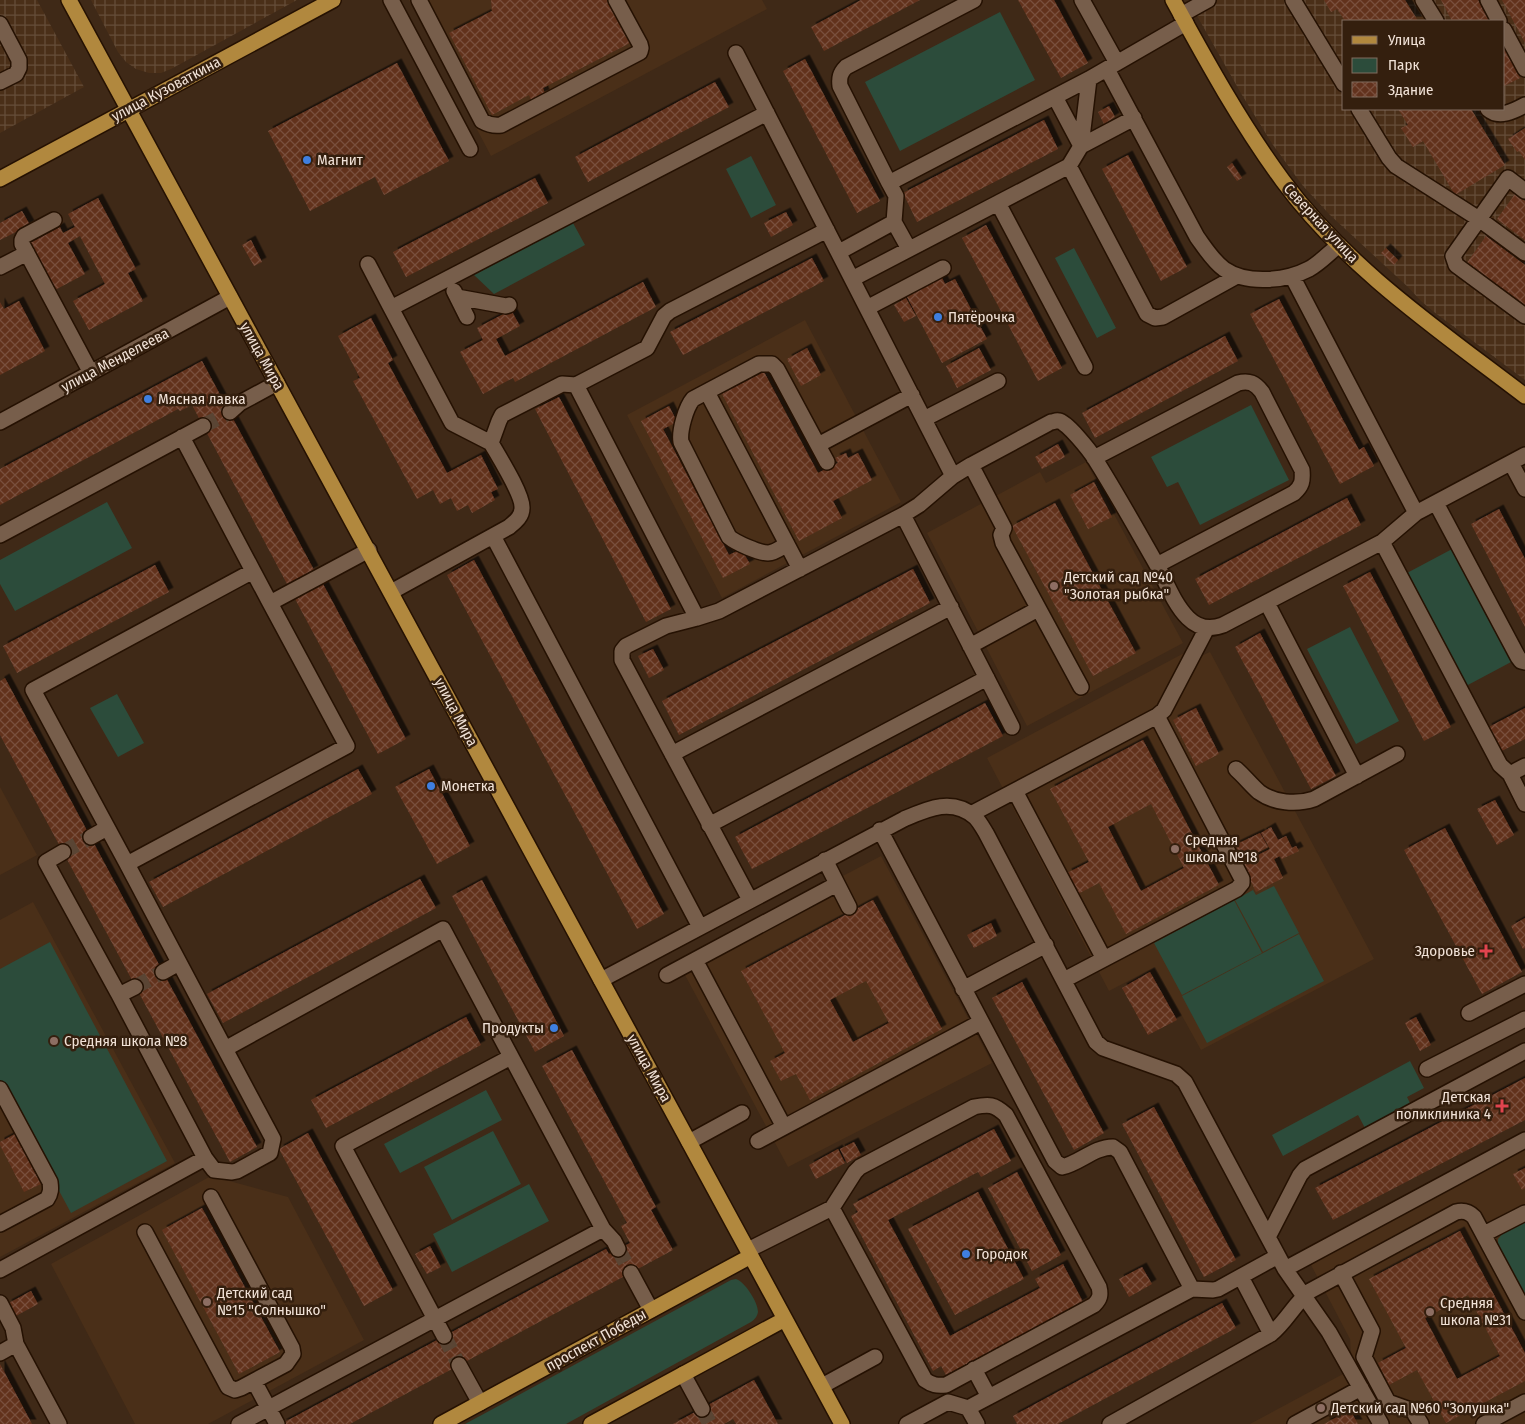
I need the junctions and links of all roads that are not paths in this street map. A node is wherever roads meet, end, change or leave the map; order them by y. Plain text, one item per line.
1 (69, 0) edge
2 (333, 0) edge
3 (391, 0) edge
4 (419, 0) edge
5 (616, 0) edge
6 (974, 0) edge
7 (1082, 0) edge
8 (1173, 0) edge
9 (1208, 0) edge
10 (1294, 0) edge
11 (1424, 0) edge
12 (1488, 0) edge
13 (1184, 19) junction
14 (1435, 20) edge
15 (1498, 20) edge
16 (0, 24) edge
17 (1505, 32) edge
18 (736, 53) dead end
19 (1112, 66) junction
20 (1525, 69) edge
21 (1089, 79) junction
22 (1342, 81) edge
23 (0, 82) edge
24 (1055, 97) junction
25 (1525, 105) edge
26 (128, 110) junction
27 (1360, 110) edge
28 (1489, 110) edge
29 (767, 113) junction
30 (1134, 118) junction
31 (1081, 146) junction
32 (470, 150) dead end
33 (1068, 166) junction
34 (0, 179) edge
35 (889, 183) junction
36 (1525, 191) edge
37 (998, 203) junction
38 (1479, 219) junction
39 (54, 220) dead end
40 (894, 222) junction
41 (827, 230) junction
42 (1339, 244) junction
43 (909, 249) junction
44 (839, 252) junction
45 (27, 253) junction
46 (1525, 254) edge
47 (368, 264) dead end
48 (0, 267) edge
49 (943, 268) dead end
50 (1237, 276) junction
51 (1292, 276) junction
52 (448, 279) junction
53 (852, 279) junction
54 (230, 297) junction
55 (457, 297) junction
56 (510, 306) dead end
57 (391, 308) junction
58 (867, 308) junction
59 (1525, 316) edge
60 (467, 317) dead end
61 (1085, 367) dead end
62 (91, 373) junction
63 (998, 381) dead end
64 (277, 383) junction
65 (576, 385) junction
66 (707, 392) junction
67 (912, 395) junction
68 (1525, 396) edge
69 (230, 412) tunnel mouth
70 (924, 419) junction
71 (0, 422) edge
72 (203, 426) tunnel mouth
73 (182, 437) junction
74 (492, 443) junction
75 (818, 445) junction
76 (1525, 456) edge
77 (1094, 458) junction
78 (827, 462) dead end
79 (1511, 463) junction
80 (971, 465) junction
81 (953, 476) junction
82 (1525, 489) edge
83 (1436, 503) junction
84 (1416, 513) junction
85 (903, 515) junction
86 (0, 535) edge
87 (493, 536) junction
88 (1382, 542) junction
89 (788, 544) junction
90 (368, 550) junction
91 (1157, 565) junction
92 (800, 569) junction
93 (253, 571) junction
94 (391, 592) junction
95 (1268, 602) junction
96 (270, 603) junction
97 (951, 607) junction
98 (1038, 609) junction
99 (698, 618) junction
100 (1207, 628) junction
101 (970, 646) junction
102 (1525, 662) edge
103 (987, 678) junction
104 (1081, 687) dead end
105 (1157, 716) junction
106 (1012, 727) dead end
107 (672, 754) junction
108 (1397, 754) dead end
109 (1525, 766) edge
110 (1236, 769) dead end
111 (1510, 774) junction
112 (1357, 776) junction
113 (1015, 791) junction
114 (1525, 804) edge
115 (971, 814) junction
116 (709, 825) junction
117 (107, 828) junction
118 (880, 830) junction
119 (91, 837) tunnel mouth
120 (63, 852) tunnel mouth
121 (825, 860) junction
122 (126, 864) junction
123 (838, 884) junction
124 (750, 900) junction
125 (849, 907) dead end
126 (700, 928) junction
127 (1046, 945) junction
128 (1104, 959) junction
129 (695, 960) junction
130 (179, 963) junction
131 (163, 972) tunnel mouth
132 (667, 974) dead end
133 (601, 980) junction
134 (1064, 980) junction
135 (1525, 984) edge
136 (136, 986) tunnel mouth
137 (963, 989) junction
138 (119, 995) junction
139 (1469, 1013) dead end
140 (1525, 1019) edge
141 (981, 1022) junction
142 (225, 1049) junction
143 (1525, 1051) edge
144 (510, 1057) junction
145 (1427, 1069) dead end
146 (0, 1089) edge
147 (742, 1113) dead end
148 (784, 1127) junction
149 (1525, 1140) edge
150 (758, 1141) dead end
151 (689, 1142) junction
152 (205, 1158) junction
153 (212, 1197) dead end
154 (832, 1208) junction
155 (1525, 1213) edge
156 (0, 1224) edge
157 (603, 1229) junction
158 (145, 1232) dead end
159 (1484, 1234) junction
160 (1268, 1237) junction
161 (618, 1249) tunnel mouth
162 (749, 1253) junction
163 (1282, 1263) junction
164 (0, 1270) edge
165 (631, 1273) tunnel mouth
166 (1342, 1274) junction
167 (1241, 1277) junction
168 (1192, 1289) junction
169 (1303, 1296) junction
170 (0, 1304) edge
171 (651, 1310) junction
172 (1525, 1312) edge
173 (434, 1319) junction
174 (785, 1319) junction
175 (1271, 1334) junction
176 (444, 1336) tunnel mouth
177 (16, 1344) junction
178 (0, 1353) edge
179 (875, 1357) dead end
180 (460, 1365) tunnel mouth
181 (974, 1370) junction
182 (683, 1374) junction
183 (254, 1381) junction
184 (822, 1386) junction
185 (1361, 1388) junction
186 (989, 1397) junction
187 (1525, 1402) edge
188 (480, 1403) junction
189 (268, 1408) junction
190 (968, 1408) junction
191 (702, 1409) tunnel mouth
192 (1312, 1420) edge
193 (59, 1424) edge
194 (239, 1424) edge
195 (277, 1424) edge
196 (441, 1424) edge
197 (591, 1424) edge
198 (842, 1424) edge
199 (907, 1424) edge
200 (976, 1424) edge
201 (1110, 1424) edge
202 (1295, 1424) edge
203 (1381, 1424) edge
204 (1421, 1424) edge
205 (1484, 1424) edge

1 - 26 main road, улица Мира
2 - 26 main road, улица Кузоваткина
3 - 32 street
4 - 5 street
6 - 35 street
7 - 19 street
8 - 13 main road, Северная улица
9 - 13 street
10 - 22 street
11 - 14 street
12 - 15 street
13 - 19 street
13 - 42 main road, Северная улица
16 - 23 street
17 - 20 street
18 - 29 street
19 - 21 street
19 - 30 street
21 - 24 street
21 - 31 street
24 - 31 street
24 - 35 street
25 - 28 street
26 - 34 main road, улица Кузоваткина
26 - 54 main road, улица Мира
27 - 38 street
29 - 41 street
29 - 52 street
30 - 31 street
30 - 50 street
31 - 33 street
33 - 37 street
33 - 50 street
35 - 40 street
36 - 38 street
37 - 43 street
37 - 61 street
38 - 46 street
38 - 59 street
39 - 45 street
40 - 43 street
40 - 44 street
41 - 44 street
41 - 65 street
42 - 51 street
42 - 68 main road, Северная улица
43 - 53 street
44 - 53 street
45 - 48 street
45 - 62 street
47 - 57 street
49 - 58 street
50 - 51 street
51 - 84 street
52 - 55 street
52 - 57 street
53 - 58 street
54 - 62 street, улица Менделеева
54 - 64 main road, улица Мира
55 - 56 street
55 - 60 street
57 - 74 street
58 - 67 street
62 - 71 street, улица Менделеева
63 - 70 street
64 - 69 street
64 - 90 main road, улица Мира
65 - 74 street
65 - 99 street
66 - 75 street
66 - 89 street
66 - 89 street
67 - 70 street
67 - 75 street
70 - 81 street
72 - 73 street
73 - 86 street
73 - 93 street
74 - 87 street
75 - 78 street
76 - 79 street
77 - 80 street
77 - 91 street
77 - 91 street
79 - 82 street
79 - 83 street
80 - 81 street
80 - 98 street
81 - 85 street
83 - 84 street
83 - 102 street
84 - 88 street
85 - 92 street
85 - 97 street
87 - 94 street
87 - 126 street
88 - 95 street
88 - 111 street
89 - 92 street
90 - 94 main road, улица Мира
90 - 96 street
91 - 100 street
92 - 99 street
93 - 96 street
93 - 117 street
94 - 133 main road, улица Мира
95 - 100 street
95 - 112 street
96 - 122 street
97 - 101 street
97 - 107 street
98 - 101 street
98 - 104 street
99 - 107 street
100 - 105 street
101 - 103 street
103 - 106 street
103 - 116 street
105 - 113 street
105 - 128 street
107 - 116 street
108 - 112 street
109 - 111 street
110 - 112 street
111 - 114 street
113 - 115 street
113 - 128 street
115 - 118 street
115 - 127 street
116 - 124 street
117 - 119 street
117 - 122 street
118 - 121 street
118 - 137 street
120 - 138 street
121 - 123 street
121 - 124 street
122 - 130 street
123 - 125 street
123 - 129 street
124 - 126 street
126 - 133 street
127 - 134 street
127 - 137 street
128 - 134 street
129 - 132 street
129 - 148 street
130 - 131 street
130 - 142 street
133 - 151 main road, улица Мира
134 - 160 street
135 - 139 street
136 - 138 street
137 - 141 street
138 - 152 street
140 - 145 street
141 - 148 street
141 - 168 street
142 - 144 street
142 - 152 street
143 - 160 street
144 - 157 street
144 - 173 street
146 - 156 street
147 - 151 street
148 - 150 street
149 - 163 street
151 - 162 main road, улица Мира
152 - 164 street
153 - 183 street
154 - 162 street
154 - 181 street
154 - 181 street
155 - 159 street
157 - 161 street
157 - 173 street
158 - 183 street
159 - 166 street
159 - 172 street
160 - 163 street
162 - 171 main road, проспект Победы
162 - 174 main road, улица Мира
163 - 167 street
163 - 169 street
165 - 171 street
166 - 169 street
166 - 204 street
167 - 168 street
167 - 175 street
168 - 186 street
169 - 175 street
169 - 185 street
170 - 177 street
171 - 188 main road, проспект Победы
173 - 176 street
173 - 189 street
174 - 182 main road
174 - 184 main road, улица Мира
175 - 201 street
177 - 178 street
177 - 193 street
179 - 184 street
180 - 188 street
181 - 186 street
182 - 191 street
182 - 197 main road
183 - 189 street
184 - 198 main road, улица Мира
185 - 192 street
185 - 203 street
186 - 190 street
187 - 205 street
188 - 196 main road, проспект Победы
189 - 194 street
189 - 195 street
190 - 199 street
190 - 200 street
192 - 202 street

